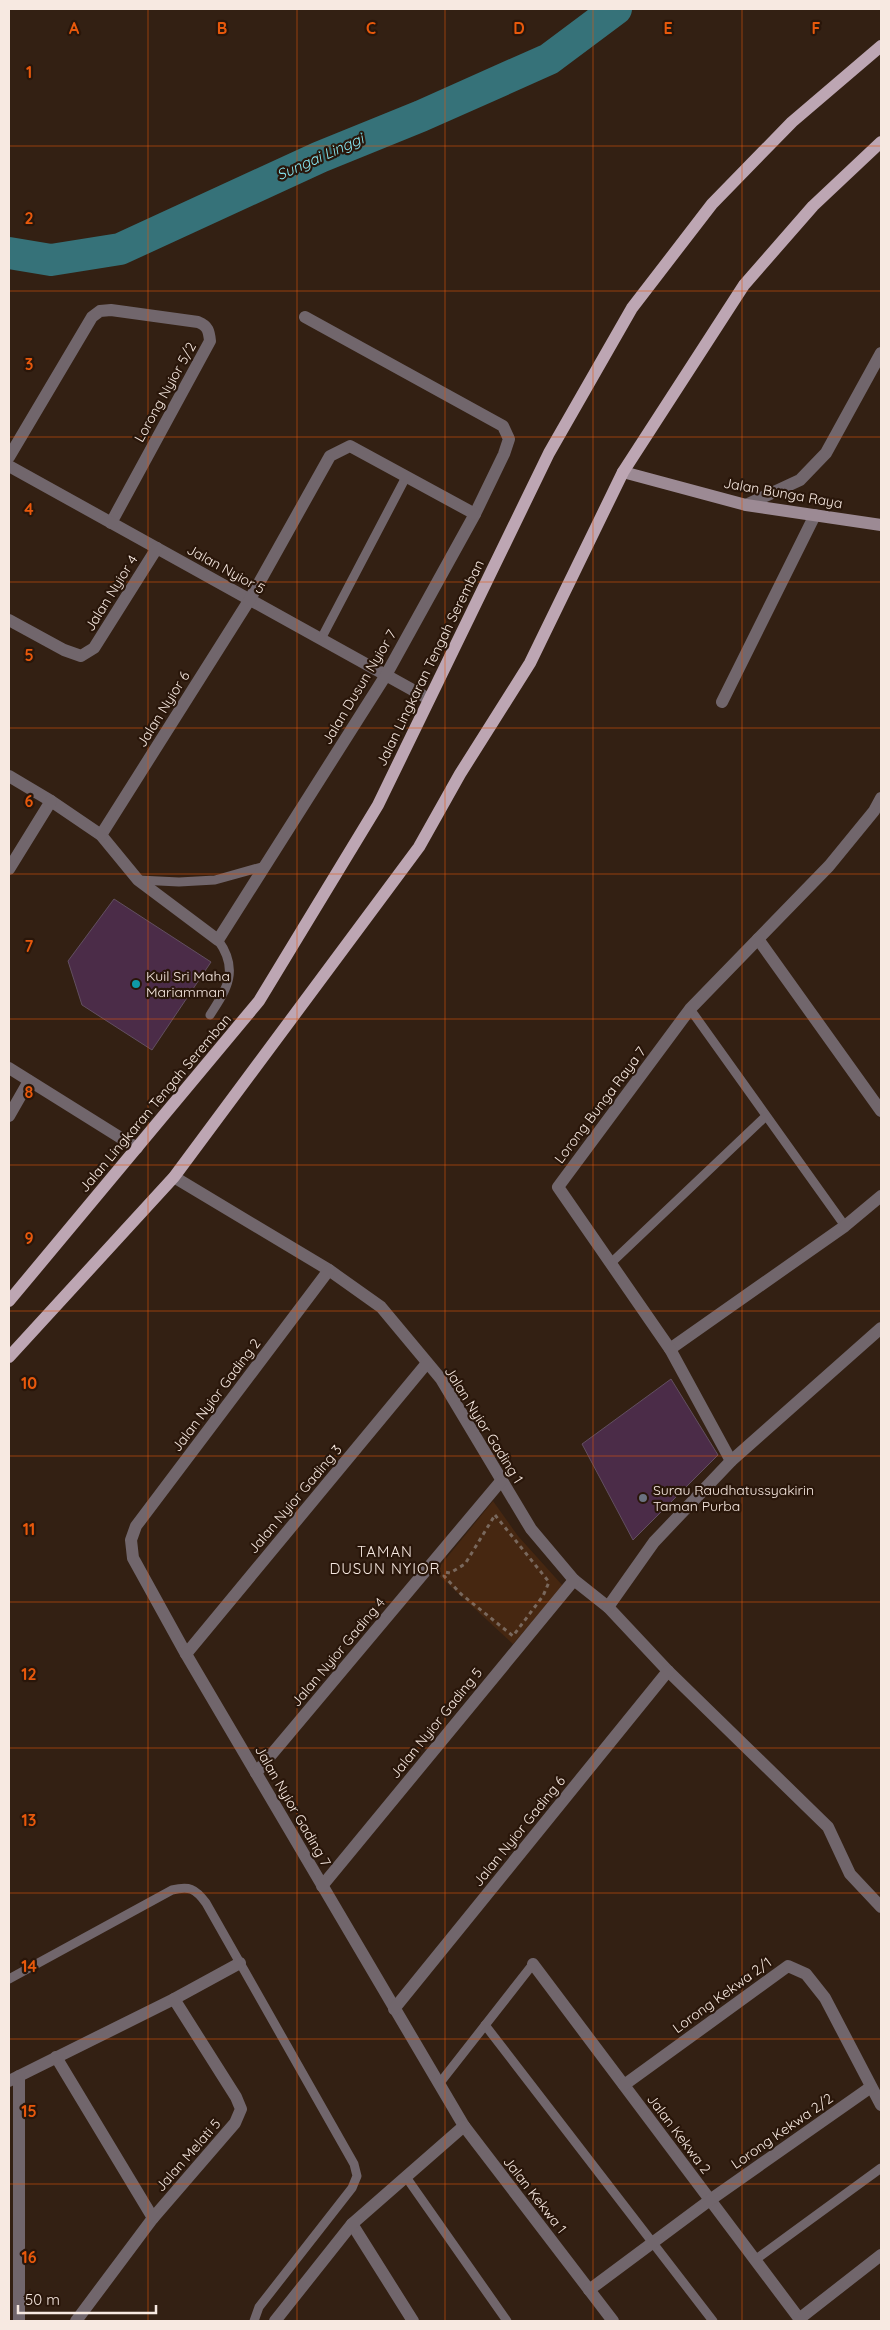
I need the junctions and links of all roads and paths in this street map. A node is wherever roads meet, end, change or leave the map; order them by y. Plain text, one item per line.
1 (881, 46) edge
2 (881, 142) edge
3 (305, 317) dead end
4 (881, 353) edge
5 (9, 457) edge
6 (9, 466) edge
7 (623, 472) junction
8 (406, 477) junction
9 (746, 505) junction
10 (475, 514) junction
11 (815, 515) junction
12 (111, 523) junction
13 (881, 525) edge
14 (157, 548) junction
15 (250, 600) junction
16 (9, 620) edge
17 (322, 639) junction
18 (386, 675) junction
19 (429, 699) junction
20 (722, 702) dead end
21 (9, 776) edge
22 (881, 798) edge
23 (51, 801) junction
24 (101, 835) junction
25 (264, 866) junction
26 (9, 869) edge
27 (138, 880) junction
28 (218, 940) junction
29 (758, 940) junction
30 (690, 1009) junction
31 (210, 1015) dead end
32 (9, 1068) edge
33 (29, 1081) junction
34 (881, 1111) edge
35 (9, 1116) edge
36 (766, 1116) junction
37 (137, 1148) junction
38 (174, 1177) junction
39 (881, 1196) edge
40 (845, 1226) junction
41 (611, 1263) junction
42 (329, 1270) junction
43 (9, 1301) edge
44 (881, 1328) edge
45 (670, 1349) junction
46 (9, 1356) edge
47 (427, 1363) junction
48 (731, 1462) junction
49 (500, 1481) junction
50 (495, 1515) joint
51 (131, 1540) joint
52 (574, 1580) junction
53 (608, 1607) junction
54 (186, 1654) junction
55 (668, 1671) junction
56 (256, 1773) junction
57 (322, 1886) junction
58 (881, 1907) edge
59 (240, 1963) junction
60 (533, 1964) joint
61 (9, 1979) edge
62 (174, 1999) junction
63 (394, 2009) junction
64 (485, 2025) junction
65 (56, 2057) junction
66 (14, 2078) edge
67 (439, 2084) junction
68 (624, 2084) junction
69 (872, 2087) junction
70 (881, 2105) edge
71 (464, 2126) junction
72 (881, 2168) edge
73 (406, 2177) junction
74 (710, 2200) junction
75 (153, 2218) junction
76 (352, 2224) junction
77 (654, 2242) junction
78 (881, 2255) edge
79 (755, 2260) junction
80 (589, 2290) junction
81 (800, 2320) edge
82 (19, 2321) edge
83 (76, 2321) edge
84 (254, 2321) edge
85 (275, 2321) edge
86 (413, 2321) edge
87 (507, 2321) edge
88 (613, 2321) edge
89 (713, 2321) edge

1 - 19 main road, Jalan Lingkaran Tengah Seremban
2 - 7 main road
3 - 10 street, Jalan Dusun Nyior 7
4 - 9 street
5 - 12 street, Lorong Nyior 5/2
6 - 12 street, Jalan Nyior 5
7 - 9 street, Jalan Bunga Raya
7 - 38 main road
8 - 10 street
8 - 15 street, Jalan Nyior 6
8 - 17 lane
9 - 11 street, Jalan Bunga Raya
10 - 18 street, Jalan Dusun Nyior 7
11 - 13 street, Jalan Bunga Raya
11 - 20 street
12 - 14 street, Jalan Nyior 5
14 - 15 street, Jalan Nyior 5
14 - 16 street, Jalan Nyior 4
15 - 17 street, Jalan Nyior 5
15 - 24 street, Jalan Nyior 6
17 - 18 street, Jalan Nyior 5
18 - 19 street, Jalan Nyior 5
18 - 25 street, Jalan Dusun Nyior 7
19 - 37 main road, Jalan Lingkaran Tengah Seremban
21 - 23 street
22 - 29 street, Lorong Bunga Raya 7
23 - 24 street
23 - 26 street
24 - 27 street
25 - 27 lane
25 - 28 street, Jalan Dusun Nyior 7
27 - 28 street
28 - 31 lane
29 - 30 street, Lorong Bunga Raya 7
29 - 34 street
30 - 36 lane
30 - 41 street, Lorong Bunga Raya 7
32 - 33 street
33 - 35 street
33 - 37 street
36 - 40 lane
36 - 41 lane
37 - 43 main road, Jalan Lingkaran Tengah Seremban
38 - 42 street, Jalan Nyior Gading 1
38 - 46 main road
39 - 40 street
40 - 45 street
41 - 45 street, Lorong Bunga Raya 7
42 - 47 street, Jalan Nyior Gading 1
42 - 51 street, Jalan Nyior Gading 2
44 - 48 street
45 - 48 street, Lorong Bunga Raya 7
47 - 49 street, Jalan Nyior Gading 1
47 - 54 street, Jalan Nyior Gading 3
48 - 53 street
49 - 52 street, Jalan Nyior Gading 1
49 - 56 street, Jalan Nyior Gading 4
50 - 50 path
51 - 54 street, Jalan Nyior Gading 7
52 - 53 street, Jalan Nyior Gading 1
52 - 57 street, Jalan Nyior Gading 5
53 - 55 street, Jalan Nyior Gading 1
54 - 56 street, Jalan Nyior Gading 7
55 - 58 street, Jalan Nyior Gading 1
55 - 63 street, Jalan Nyior Gading 6
56 - 57 street, Jalan Nyior Gading 7
57 - 63 street, Jalan Nyior Gading 7
59 - 61 lane
59 - 62 street
59 - 84 lane
60 - 64 lane
60 - 68 street, Jalan Kekwa 2
62 - 65 street
62 - 75 street, Jalan Melati 5
63 - 67 street, Jalan Nyior Gading 7
64 - 67 lane
64 - 77 lane
65 - 66 street
65 - 75 street
66 - 82 street
67 - 71 street, Jalan Kekwa 1
68 - 69 street, Lorong Kekwa 2/1
68 - 74 street, Jalan Kekwa 2
69 - 70 street
69 - 74 street, Lorong Kekwa 2/2
71 - 73 street
71 - 80 street, Jalan Kekwa 1
72 - 79 lane
73 - 76 street
73 - 87 lane
74 - 77 street, Lorong Kekwa 2/2
74 - 79 street, Jalan Kekwa 2
75 - 83 street, Jalan Melati 5
76 - 85 street
76 - 86 street
77 - 80 street, Lorong Kekwa 2/2
77 - 89 lane
78 - 81 street
79 - 81 street, Jalan Kekwa 2
80 - 88 street, Jalan Kekwa 1

